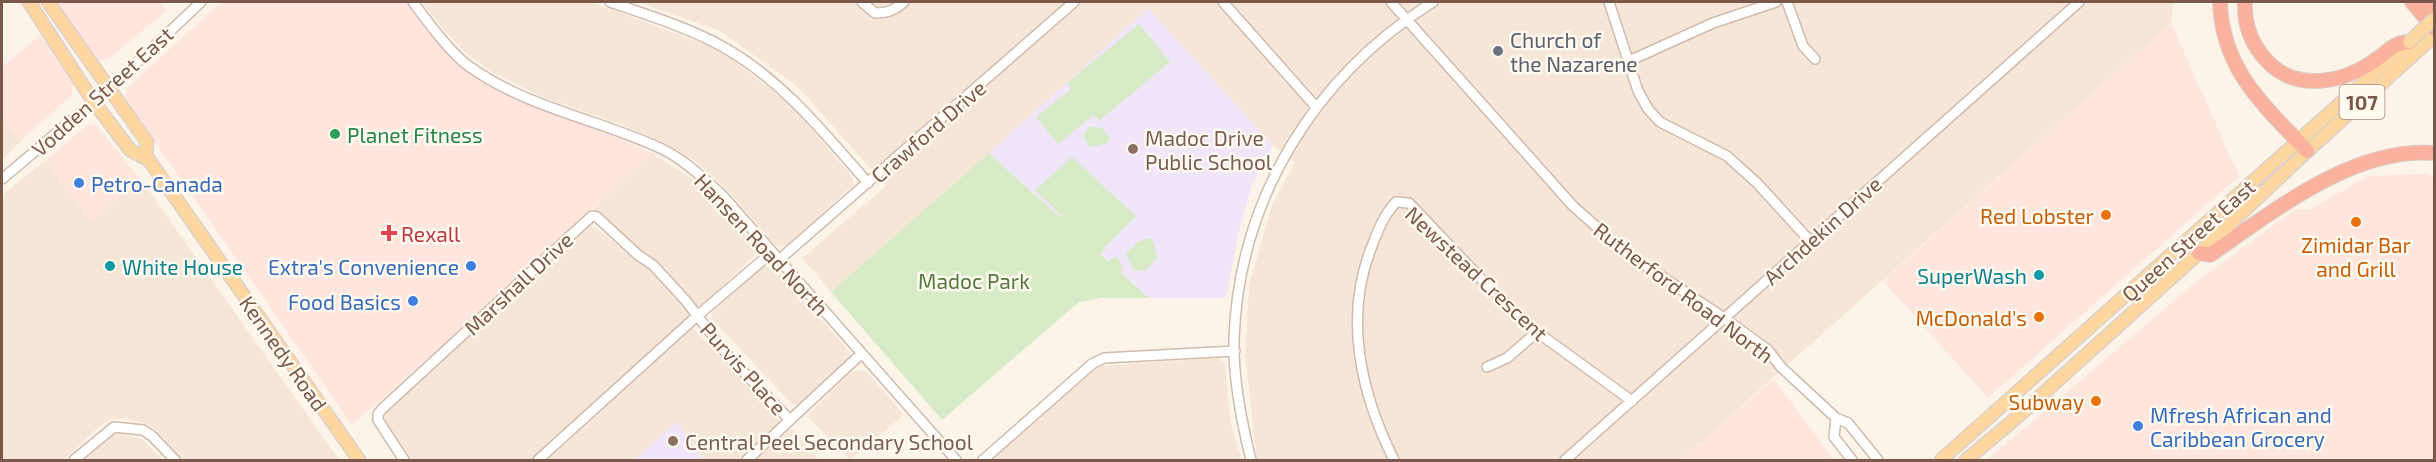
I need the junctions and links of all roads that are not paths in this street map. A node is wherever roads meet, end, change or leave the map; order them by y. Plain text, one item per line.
1 (29, 2) edge
2 (48, 2) edge
3 (201, 2) edge
4 (413, 2) edge
5 (610, 2) edge
6 (862, 2) edge
7 (904, 2) edge
8 (1074, 2) edge
9 (1223, 2) edge
10 (1391, 2) edge
11 (1433, 2) edge
12 (1610, 2) edge
13 (1776, 2) edge
14 (1787, 2) edge
15 (2079, 2) edge
16 (2220, 2) edge
17 (2245, 2) edge
18 (2412, 2) edge
19 (2429, 2) edge
20 (2434, 10) edge
21 (1406, 19) junction
22 (2434, 19) edge
23 (2434, 28) edge
24 (2434, 36) edge
25 (2413, 47) junction
26 (1815, 59) dead end
27 (1629, 61) junction
28 (109, 89) junction
29 (93, 101) junction
30 (1316, 107) junction
31 (2303, 147) junction
32 (2434, 153) edge
33 (146, 157) junction
34 (2, 179) edge
35 (868, 183) junction
36 (1810, 241) junction
37 (2199, 253) junction
38 (780, 259) junction
39 (697, 316) junction
40 (1724, 318) junction
41 (1537, 332) junction
42 (1235, 351) junction
43 (861, 354) junction
44 (1487, 367) dead end
45 (1632, 401) junction
46 (1836, 418) junction
47 (790, 420) junction
48 (74, 460) edge
49 (175, 460) edge
50 (359, 460) edge
51 (404, 460) edge
52 (538, 460) edge
53 (747, 460) edge
54 (956, 460) edge
55 (982, 460) edge
56 (1251, 460) edge
57 (1394, 460) edge
58 (1565, 460) edge
59 (1852, 460) edge
60 (1878, 460) edge
61 (1941, 460) edge
62 (1966, 460) edge

1 - 29 main road
2 - 28 main road
3 - 28 street, Vodden Street East
4 - 38 street, Hansen Road North
5 - 35 street
6 - 7 street
8 - 35 street, Crawford Drive
9 - 30 street
10 - 21 street, Rutherford Road North
11 - 21 street
12 - 27 street
13 - 27 street
14 - 26 street
15 - 36 street, Archdekin Drive
16 - 31 highway
17 - 25 highway
18 - 23 highway
19 - 20 highway
21 - 30 street
21 - 40 street, Rutherford Road North
22 - 25 main road, Queen Street East, bridge
24 - 25 main road, Queen Street East
25 - 31 main road, Queen Street East
27 - 36 street
28 - 29 street, Vodden Street East
28 - 33 main road
29 - 33 main road
29 - 34 street, Vodden Street East
30 - 42 street
31 - 37 main road, Queen Street East
31 - 61 main road, Queen Street East
32 - 37 highway
33 - 50 main road, Kennedy Road
35 - 38 street, Crawford Drive
36 - 40 street, Archdekin Drive
37 - 62 main road, Queen Street East
38 - 39 street
38 - 43 street, Hansen Road North
39 - 47 street, Purvis Place
39 - 51 street, Marshall Drive
39 - 52 street
40 - 45 street, Archdekin Drive
40 - 46 street, Rutherford Road North
41 - 44 street
41 - 45 street, Newstead Crescent
41 - 57 street, Newstead Crescent
42 - 55 street
42 - 56 street
43 - 47 street, Purvis Place
43 - 54 street, Hansen Road North
45 - 58 street, Archdekin Drive
46 - 59 street
46 - 60 street, Rutherford Road North
47 - 53 street, Purvis Place
48 - 49 street

